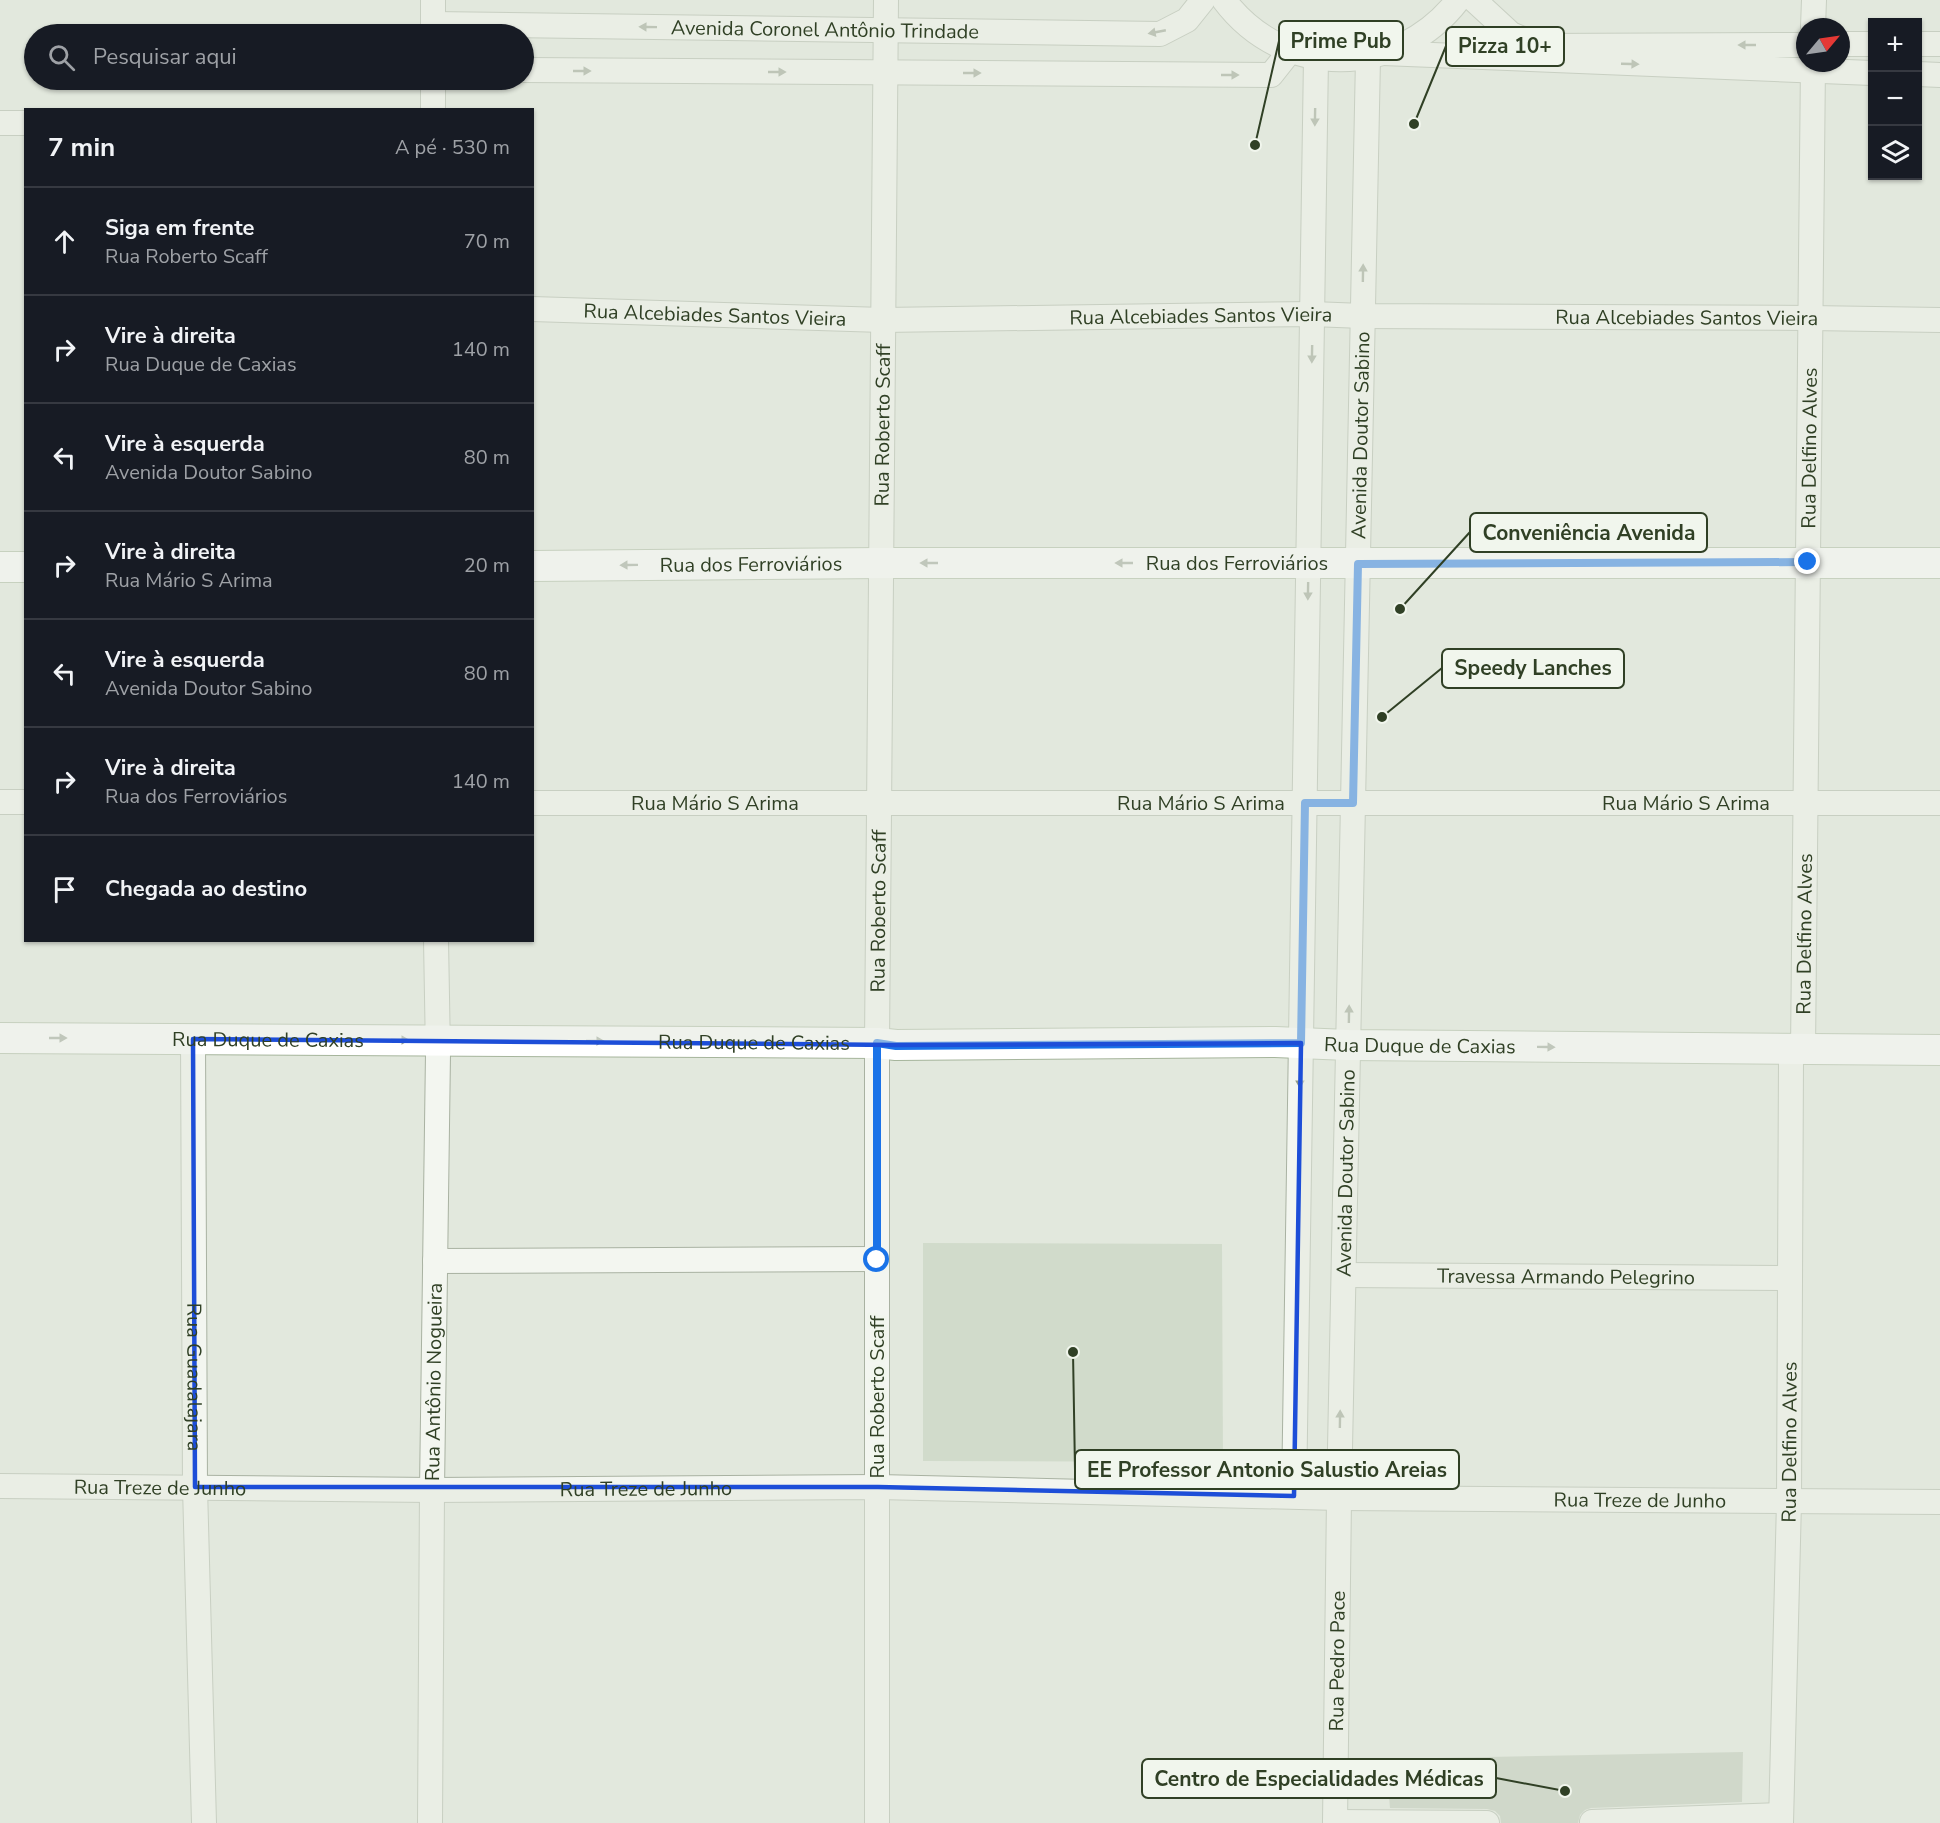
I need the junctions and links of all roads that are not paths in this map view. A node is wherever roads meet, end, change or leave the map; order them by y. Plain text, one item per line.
1 (433, 0) edge
2 (886, 0) edge
3 (1203, 0) edge
4 (1224, 0) edge
5 (1458, 0) edge
6 (1474, 0) edge
7 (1814, 0) edge
8 (1813, 18) edge
9 (433, 24) edge
10 (534, 29) edge
11 (886, 30) junction
12 (1850, 44) edge
13 (1868, 44) edge
14 (1922, 44) edge
15 (1940, 44) edge
16 (1796, 45) edge
17 (1290, 51) junction
18 (1375, 55) junction
19 (1316, 58) junction
20 (1796, 67) edge
21 (534, 70) edge
22 (1850, 71) edge
23 (885, 72) junction
24 (1813, 72) edge
25 (1868, 73) edge
26 (1922, 74) edge
27 (1940, 75) edge
28 (433, 90) edge
29 (433, 108) edge
30 (0, 123) edge
31 (24, 123) edge
32 (534, 309) edge
33 (1312, 314) junction
34 (1363, 316) junction
35 (1810, 318) junction
36 (883, 320) junction
37 (1940, 320) edge
38 (881, 562) junction
39 (1808, 562) junction
40 (1308, 563) junction
41 (1940, 563) edge
42 (1358, 564) junction
43 (534, 566) edge
44 (0, 567) edge
45 (24, 567) edge
46 (0, 802) edge
47 (24, 802) edge
48 (534, 803) edge
49 (879, 803) junction
50 (1305, 803) junction
51 (1353, 803) junction
52 (1806, 803) junction
53 (1940, 803) edge
54 (436, 942) edge
55 (0, 1038) edge
56 (193, 1039) junction
57 (438, 1040) junction
58 (877, 1043) junction
59 (1301, 1043) junction
60 (1348, 1045) junction
61 (1940, 1050) edge
62 (1797, 1055) junction
63 (877, 1260) junction
64 (435, 1261) junction
65 (1344, 1275) junction
66 (1790, 1278) junction
67 (0, 1486) edge
68 (195, 1487) junction
69 (878, 1487) junction
70 (432, 1490) junction
71 (1294, 1496) junction
72 (1339, 1498) junction
73 (1789, 1501) junction
74 (1940, 1502) edge
75 (1781, 1819) edge
76 (1592, 1822) edge
77 (204, 1823) edge
78 (430, 1823) edge
79 (878, 1823) edge
80 (1335, 1823) edge
81 (1487, 1823) edge

1 - 9 street
2 - 11 street, Rua Roberto Scaff
3 -> 11 street, Avenida Coronel Antônio Trindade
4 - 17 street
5 - 18 street
16 -> 6 street
7 - 8 street
11 -> 10 street, Avenida Coronel Antônio Trindade
11 - 23 street, Rua Roberto Scaff
12 - 13 street
14 - 15 street
17 - 19 street
23 -> 17 street, Avenida Coronel Antônio Trindade
18 - 19 street
18 -> 20 street
34 -> 18 street, Avenida Doutor Sabino
19 -> 33 street
21 -> 23 street, Avenida Coronel Antônio Trindade
22 - 25 street
23 - 36 street, Rua Roberto Scaff
24 - 35 street, Rua Delfino Alves
26 - 27 street
28 - 29 street
30 - 31 street
32 - 36 street, Rua Alcebiades Santos Vieira
33 - 34 street, Rua Alcebiades Santos Vieira
33 - 36 street, Rua Alcebiades Santos Vieira
33 -> 40 street
34 - 35 street, Rua Alcebiades Santos Vieira
34 - 42 street, Avenida Doutor Sabino
35 - 37 street, Rua Alcebiades Santos Vieira
35 - 39 street, Rua Delfino Alves
36 - 38 street, Rua Roberto Scaff
40 -> 38 main road, Rua dos Ferroviários
38 -> 43 main road, Rua dos Ferroviários
38 - 49 street, Rua Roberto Scaff
39 - 41 main road, Rua dos Ferroviários
39 - 42 main road, Rua dos Ferroviários
39 - 52 street, Rua Delfino Alves
40 - 42 main road, Rua dos Ferroviários
40 -> 50 street
42 - 51 street, Avenida Doutor Sabino
44 - 45 main road
46 - 47 street
48 - 49 street, Rua Mário S Arima
49 - 50 street, Rua Mário S Arima
49 - 58 street, Rua Roberto Scaff
50 - 51 street, Rua Mário S Arima
50 - 59 street
51 - 52 street, Rua Mário S Arima
60 -> 51 street, Avenida Doutor Sabino
52 - 53 street, Rua Mário S Arima
52 - 62 street, Rua Delfino Alves
54 - 57 street, Rua Antônio Nogueira
55 -> 56 main road, Rua Duque de Caxias
56 -> 57 main road, Rua Duque de Caxias
56 - 68 street, Rua Guadalajara
57 -> 58 main road, Rua Duque de Caxias
57 - 64 street, Rua Antônio Nogueira
58 - 59 main road, Rua Duque de Caxias
58 - 63 street, Rua Roberto Scaff
59 - 60 main road, Rua Duque de Caxias
59 -> 71 street
60 -> 62 main road, Rua Duque de Caxias
60 - 65 street, Avenida Doutor Sabino
61 - 62 main road, Rua Duque de Caxias
62 - 66 street, Rua Delfino Alves
63 - 64 street
63 - 69 street, Rua Roberto Scaff
64 - 70 street, Rua Antônio Nogueira
65 - 66 street, Travessa Armando Pelegrino
72 -> 65 street, Avenida Doutor Sabino
66 - 73 street, Rua Delfino Alves
67 - 68 street, Rua Treze de Junho
68 - 70 street, Rua Treze de Junho
68 - 77 street, Rua Guadalajara
69 - 70 street, Rua Treze de Junho
69 - 71 street, Rua Treze de Junho
69 - 79 street, Rua Roberto Scaff
70 - 78 street, Rua Antônio Nogueira
71 - 72 street, Rua Treze de Junho
72 - 73 street, Rua Treze de Junho
72 - 80 street, Rua Pedro Pace
73 - 74 street, Rua Treze de Junho
73 - 75 street, Rua Delfino Alves
75 - 76 street
80 - 81 street

